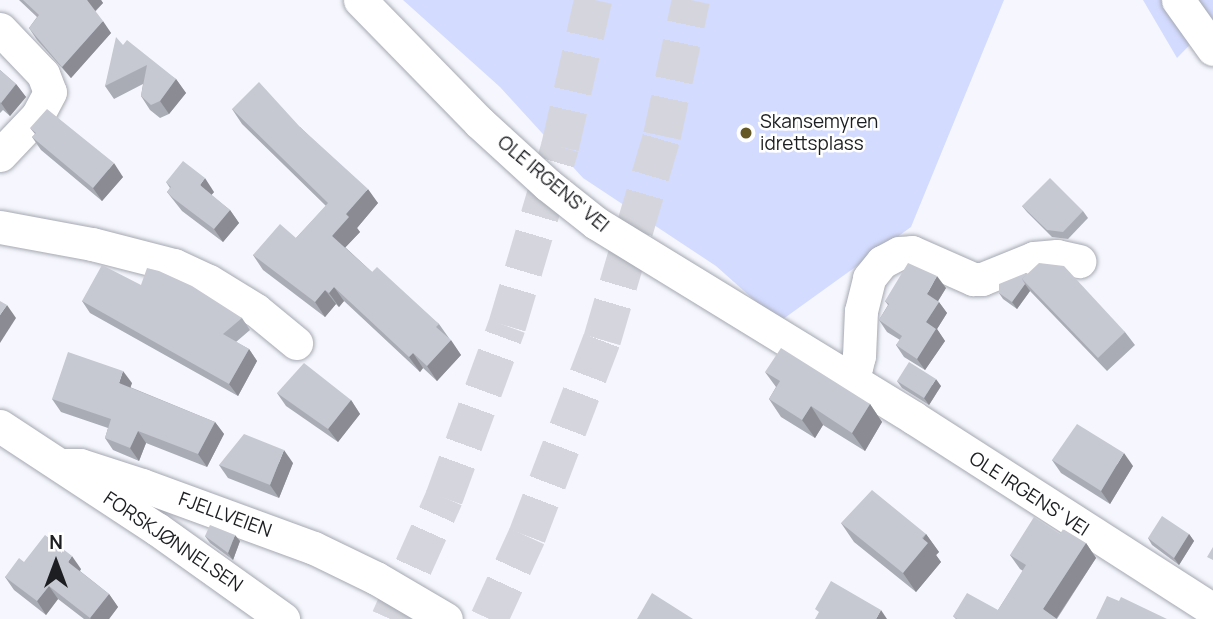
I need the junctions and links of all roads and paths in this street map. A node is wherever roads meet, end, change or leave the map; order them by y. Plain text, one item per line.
1 (360, 0) edge
2 (1178, 0) edge
3 (0, 29) edge
4 (1213, 49) edge
5 (0, 155) edge
6 (0, 227) edge
7 (1079, 261) dead end
8 (296, 343) dead end
9 (845, 378) junction
10 (0, 426) edge
11 (63, 466) junction
12 (1213, 610) edge
13 (283, 619) edge
14 (446, 619) edge

1 - 9 street, OLE IRGENS' VEI
2 - 4 street
3 - 5 street
6 - 8 street
7 - 9 street
9 - 12 street, OLE IRGENS' VEI
10 - 11 street, FJELLVEIEN
11 - 13 street, FORSKJØNNELSEN
11 - 14 street, FJELLVEIEN

